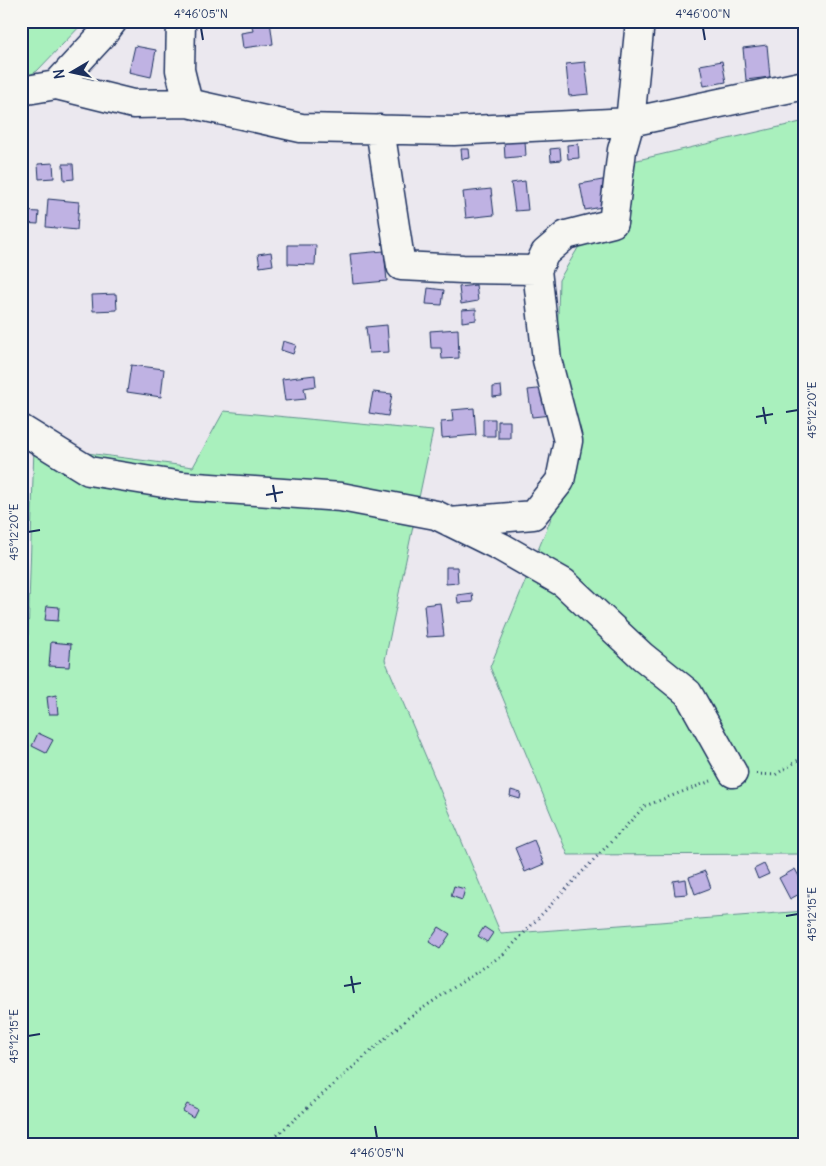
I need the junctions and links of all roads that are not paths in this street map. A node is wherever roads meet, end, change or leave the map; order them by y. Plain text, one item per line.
1 (113, 21) edge
2 (181, 21) edge
3 (640, 21) edge
4 (56, 85) junction
5 (805, 85) edge
6 (21, 91) edge
7 (188, 103) junction
8 (630, 122) junction
9 (380, 129) junction
10 (537, 270) junction
11 (21, 429) edge
12 (450, 522) junction
13 (733, 773) road end

1 - 4 street
2 - 7 street
3 - 8 street
4 - 6 street
4 - 7 street
5 - 8 street
7 - 9 street
8 - 9 street
8 - 10 street
9 - 10 street
10 - 12 street
11 - 12 street
12 - 13 street

